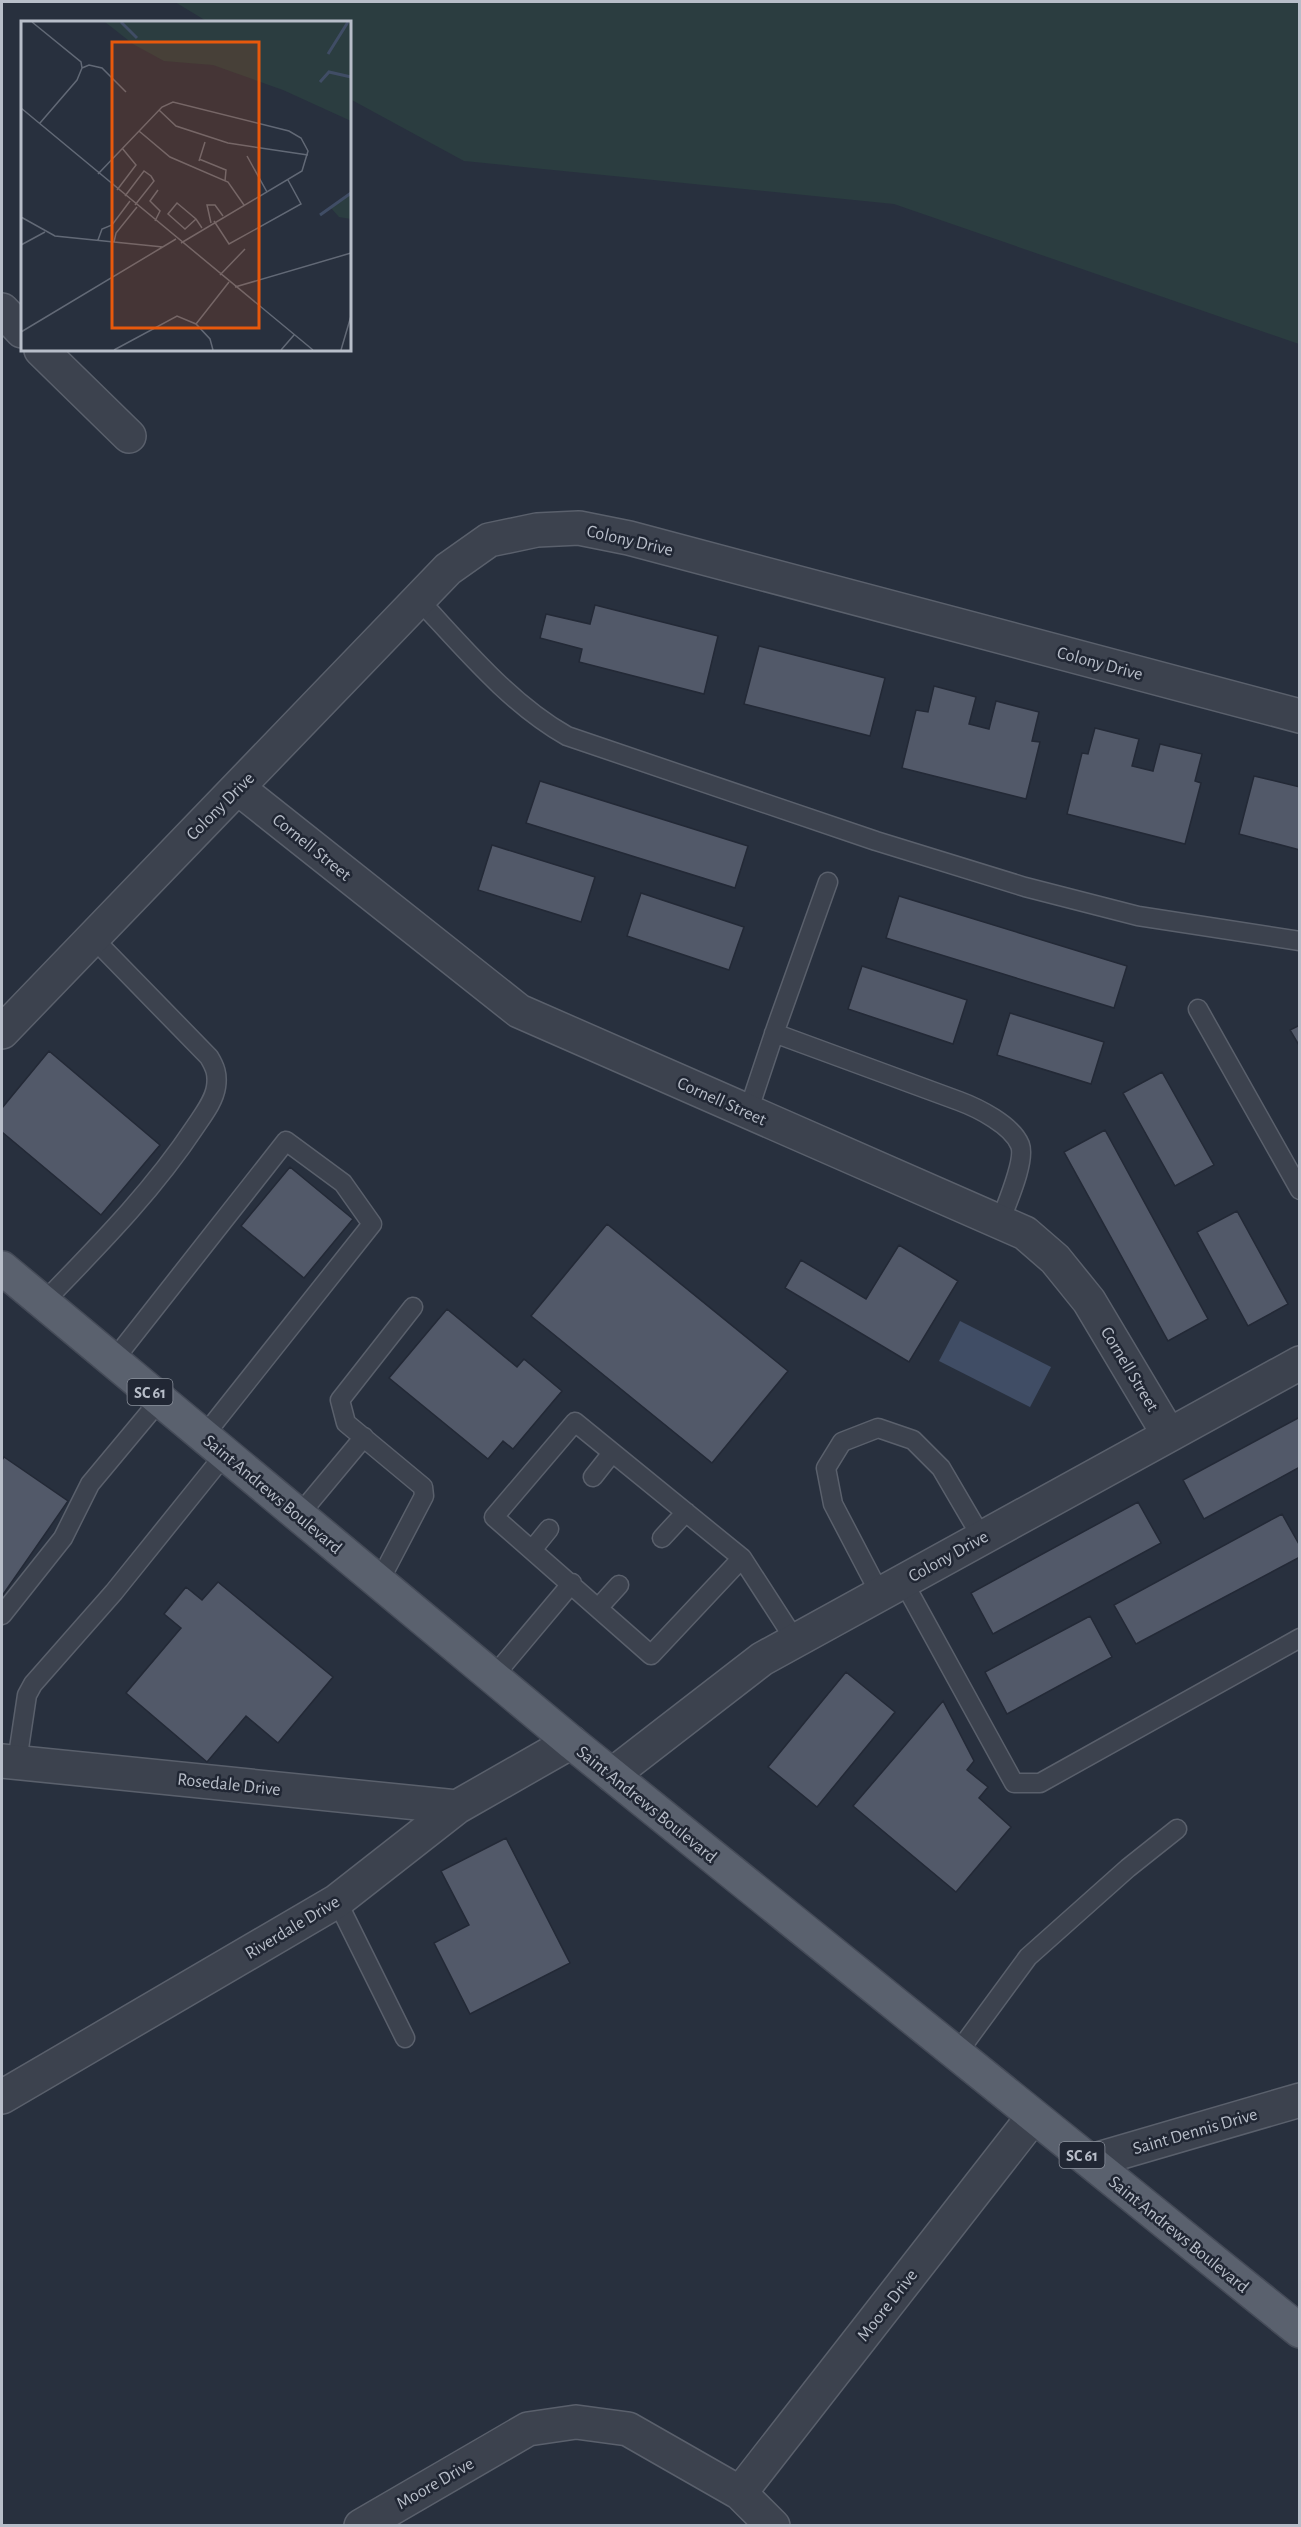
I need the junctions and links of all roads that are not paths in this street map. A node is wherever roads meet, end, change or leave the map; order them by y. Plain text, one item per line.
1 (2, 310) edge
2 (21, 330) edge
3 (42, 351) edge
4 (129, 436) dead end
5 (419, 600) junction
6 (1299, 716) edge
7 (238, 788) junction
8 (828, 882) dead end
9 (91, 936) junction
10 (1299, 941) edge
11 (1198, 1009) dead end
12 (2, 1032) edge
13 (774, 1033) junction
14 (748, 1112) junction
15 (1299, 1190) edge
16 (1000, 1222) junction
17 (2, 1269) edge
18 (43, 1303) junction
19 (413, 1307) dead end
20 (112, 1361) junction
21 (1299, 1363) edge
22 (160, 1400) junction
23 (1169, 1435) junction
24 (363, 1437) junction
25 (214, 1445) junction
26 (612, 1453) junction
27 (593, 1477) dead end
28 (686, 1512) junction
29 (299, 1515) junction
30 (549, 1529) dead end
31 (662, 1538) dead end
32 (982, 1538) junction
33 (532, 1550) junction
34 (742, 1558) junction
35 (379, 1582) junction
36 (572, 1583) junction
37 (619, 1585) dead end
38 (891, 1587) junction
39 (599, 1607) junction
40 (2, 1615) edge
41 (1299, 1638) edge
42 (795, 1640) junction
43 (493, 1677) junction
44 (571, 1742) junction
45 (9, 1761) edge
46 (612, 1775) junction
47 (457, 1807) junction
48 (1177, 1829) dead end
49 (337, 1901) junction
50 (405, 2038) dead end
51 (956, 2055) junction
52 (2, 2097) edge
53 (1299, 2100) edge
54 (1033, 2117) junction
55 (1091, 2162) junction
56 (1299, 2331) edge
57 (740, 2493) junction
58 (361, 2526) edge
59 (773, 2526) edge

1 - 2 street
3 - 4 street
5 - 6 street, Colony Drive
5 - 7 street, Colony Drive
5 - 10 lane
7 - 9 street, Colony Drive
7 - 14 street, Cornell Street
8 - 13 lane
9 - 12 street, Colony Drive
9 - 18 lane
11 - 15 lane
13 - 14 lane
13 - 16 lane
14 - 16 street, Cornell Street
16 - 23 street, Cornell Street
17 - 18 main road, Saint Andrews Boulevard / SC 61
18 - 20 main road, Saint Andrews Boulevard / SC 61
19 - 24 lane
20 - 22 main road, Saint Andrews Boulevard / SC 61
20 - 25 lane
21 - 23 street, Colony Drive
22 - 25 main road, Saint Andrews Boulevard / SC 61
22 - 40 lane
23 - 32 street, Colony Drive
24 - 29 lane
24 - 35 lane
25 - 29 main road, Saint Andrews Boulevard / SC 61
25 - 45 lane
26 - 27 lane
26 - 28 lane
26 - 33 lane
28 - 31 lane
28 - 34 lane
29 - 35 main road, Saint Andrews Boulevard / SC 61
30 - 33 lane
32 - 38 street, Colony Drive
32 - 38 lane
33 - 36 lane
34 - 39 lane
34 - 42 lane
35 - 43 main road, Saint Andrews Boulevard / SC 61
36 - 39 lane
36 - 43 lane
37 - 39 lane
38 - 41 lane
38 - 42 street, Colony Drive
42 - 46 street, Colony Drive
43 - 44 main road, Saint Andrews Boulevard / SC 61
44 - 46 main road, Saint Andrews Boulevard / SC 61
44 - 47 street, Riverdale Drive
45 - 47 street, Rosedale Drive
46 - 51 main road, Saint Andrews Boulevard / SC 61
47 - 49 street, Riverdale Drive
48 - 51 lane
49 - 50 lane
49 - 52 street, Riverdale Drive
51 - 54 main road, Saint Andrews Boulevard / SC 61
53 - 55 street, Saint Dennis Drive
54 - 55 main road, Saint Andrews Boulevard / SC 61
54 - 57 street, Moore Drive
55 - 56 main road, Saint Andrews Boulevard / SC 61
57 - 58 street, Moore Drive
57 - 59 street, Moore Drive

